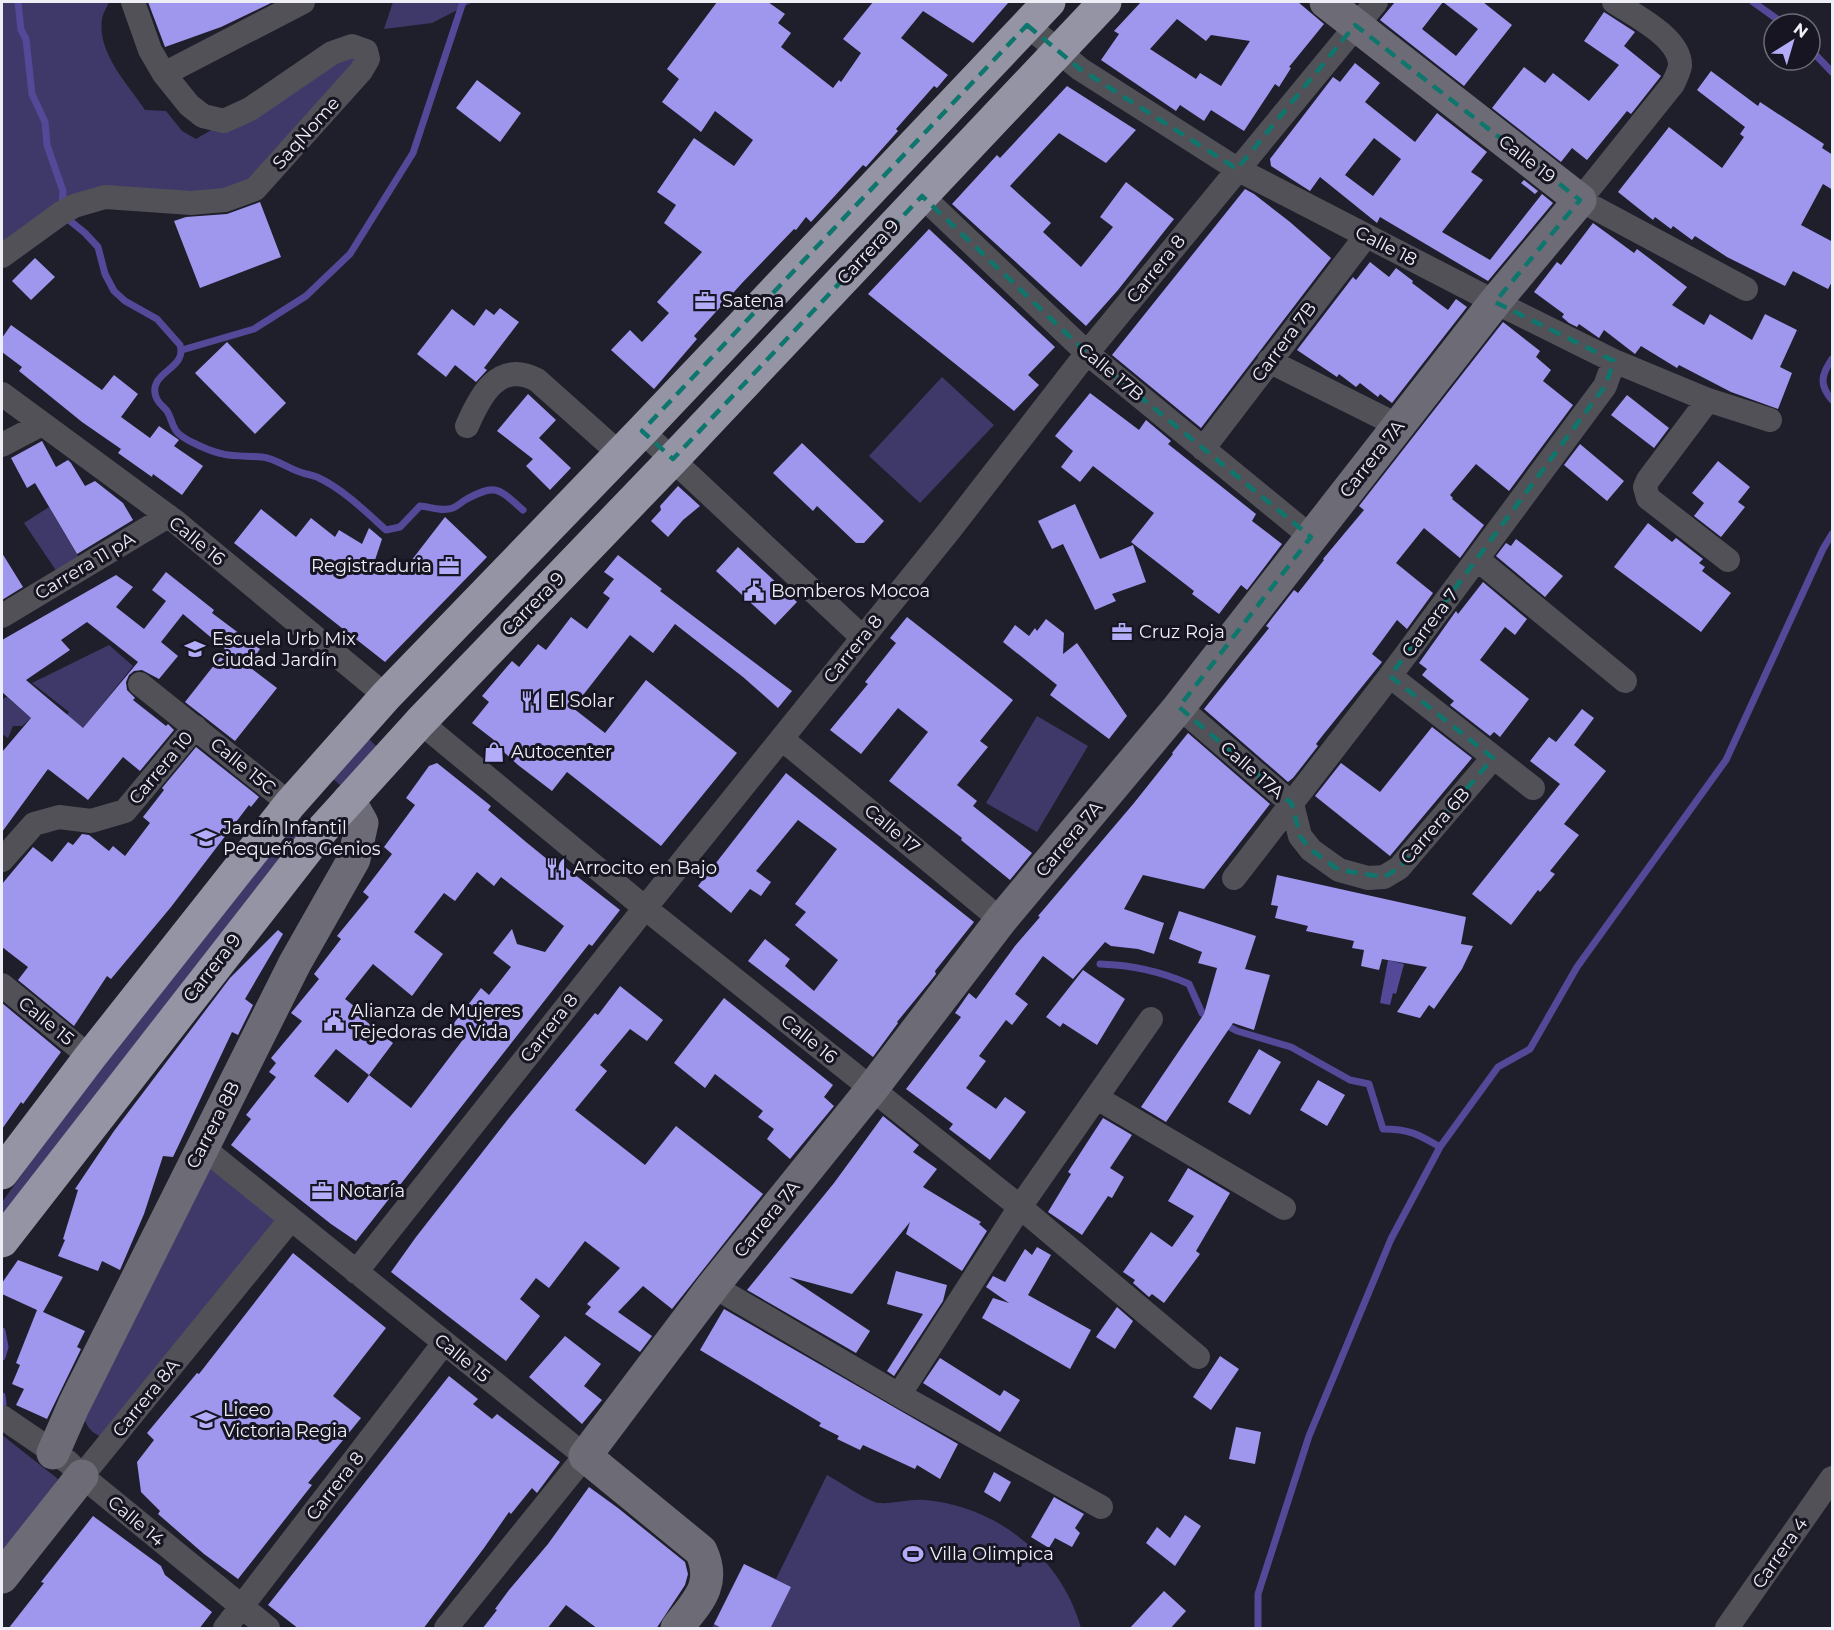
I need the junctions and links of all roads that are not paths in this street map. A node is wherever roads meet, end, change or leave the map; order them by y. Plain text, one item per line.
1 (133, 2) edge
2 (303, 2) edge
3 (1049, 2) edge
4 (1105, 2) edge
5 (1326, 2) edge
6 (1614, 2) edge
7 (1365, 14) edge
8 (1027, 25) junction
9 (1057, 52) junction
10 (164, 74) junction
11 (1237, 169) junction
12 (922, 196) junction
13 (1580, 201) junction
14 (1366, 236) junction
15 (2, 256) edge
16 (1746, 289) dead end
17 (1496, 302) junction
18 (1087, 353) junction
19 (1269, 361) junction
20 (1614, 361) junction
21 (2, 394) edge
22 (1708, 400) junction
23 (1770, 420) dead end
24 (42, 424) junction
25 (467, 426) dead end
26 (1399, 426) junction
27 (642, 431) junction
28 (2, 445) edge
29 (1203, 449) junction
30 (620, 454) junction
31 (673, 459) junction
32 (168, 516) junction
33 (1311, 537) junction
34 (1477, 559) junction
35 (1728, 560) dead end
36 (2, 616) edge
37 (862, 637) junction
38 (1390, 676) junction
39 (1625, 681) dead end
40 (140, 684) dead end
41 (386, 696) junction
42 (1179, 707) junction
43 (420, 722) junction
44 (195, 727) junction
45 (782, 739) junction
46 (1493, 758) junction
47 (1533, 788) dead end
48 (349, 800) junction
49 (290, 804) junction
50 (1292, 804) junction
51 (2, 860) edge
52 (1234, 878) dead end
53 (1368, 878) joint
54 (645, 908) junction
55 (1001, 920) junction
56 (2, 985) edge
57 (1151, 1019) dead end
58 (90, 1057) junction
59 (871, 1089) junction
60 (1097, 1098) junction
61 (202, 1147) junction
62 (2, 1173) edge
63 (1020, 1207) junction
64 (1284, 1208) dead end
65 (291, 1219) junction
66 (2, 1241) edge
67 (356, 1272) junction
68 (714, 1286) junction
69 (444, 1343) junction
70 (1198, 1357) dead end
71 (899, 1395) junction
72 (2, 1417) edge
73 (53, 1453) junction
74 (585, 1456) junction
75 (82, 1476) junction
76 (1833, 1478) edge
77 (1101, 1507) dead end
78 (2, 1577) edge
79 (241, 1608) junction
80 (225, 1629) edge
81 (268, 1629) edge
82 (446, 1629) edge
83 (677, 1629) edge
84 (1727, 1629) edge

1 - 10 street
2 - 10 street
3 - 8 highway
4 - 9 highway, Carrera 9
5 - 7 street, Calle 19
6 - 13 street, Carrera 7A
7 - 11 street, Carrera 8
7 - 13 street, Calle 19
8 - 9 street, Calle 18
8 - 27 highway
9 - 11 street, Calle 18
9 - 12 highway, Carrera 9
10 - 15 street, SaqNome
11 - 14 street, Calle 18
11 - 18 street, Carrera 8
12 - 18 street, Calle 17B
12 - 31 highway, Carrera 9
13 - 16 street, Calle 19
13 - 17 street, Carrera 7A
14 - 17 street, Calle 18
14 - 19 street, Carrera 7B
17 - 20 street, Calle 18
17 - 26 street, Carrera 7A
18 - 29 street, Calle 17B
18 - 37 street, Carrera 8
19 - 26 street
19 - 29 street, Carrera 7B
20 - 22 street, Calle 18
20 - 34 street, Carrera 7
21 - 24 street, Calle 16
22 - 23 street, Calle 18
22 - 35 street
24 - 28 street
24 - 32 street, Calle 16
25 - 30 street
26 - 33 street, Carrera 7A
27 - 30 highway
27 - 31 street
29 - 33 street, Calle 17B
30 - 41 highway
31 - 37 street
31 - 43 highway, Carrera 9
32 - 36 street, Carrera 11 pA
32 - 41 street, Calle 16
33 - 42 street, Carrera 7A
34 - 38 street, Carrera 7
34 - 39 street
37 - 45 street, Carrera 8
38 - 46 street
38 - 50 street, Carrera 7
40 - 44 street, Calle 15C
41 - 49 highway
42 - 50 street, Calle 17A
42 - 55 street, Carrera 7A
43 - 48 highway, Carrera 9
43 - 54 street, Calle 16
44 - 49 street, Calle 15C
44 - 51 street, Carrera 10
45 - 54 street, Carrera 8
45 - 55 street, Calle 17
46 - 47 street
46 - 53 street, Carrera 6B
48 - 61 street, Carrera 8B
48 - 66 highway, Carrera 9
49 - 58 highway
50 - 52 street, Carrera 7
50 - 53 street, Calle 17A
54 - 59 street, Calle 16
54 - 67 street, Carrera 8
55 - 59 street, Carrera 7A
56 - 58 street, Calle 15
57 - 60 street
58 - 62 highway
59 - 63 street, Calle 16
59 - 68 street, Carrera 7A
60 - 63 street
60 - 64 street
61 - 65 street, Calle 15
61 - 73 street, Carrera 8B
63 - 70 street, Calle 16
63 - 71 street
65 - 67 street, Calle 15
65 - 75 street, Carrera 8A
67 - 69 street, Calle 15
68 - 71 street
68 - 74 street, Carrera 7A
69 - 74 street, Calle 15
69 - 79 street, Carrera 8
71 - 77 street
72 - 73 street, Calle 14
73 - 75 street, Calle 14
74 - 82 street, Carrera 7A
74 - 83 street, Calle 15
75 - 78 street, Carrera 8A
75 - 79 street, Calle 14
76 - 84 street, Carrera 4
79 - 80 street, Carrera 8
79 - 81 street, Calle 14

